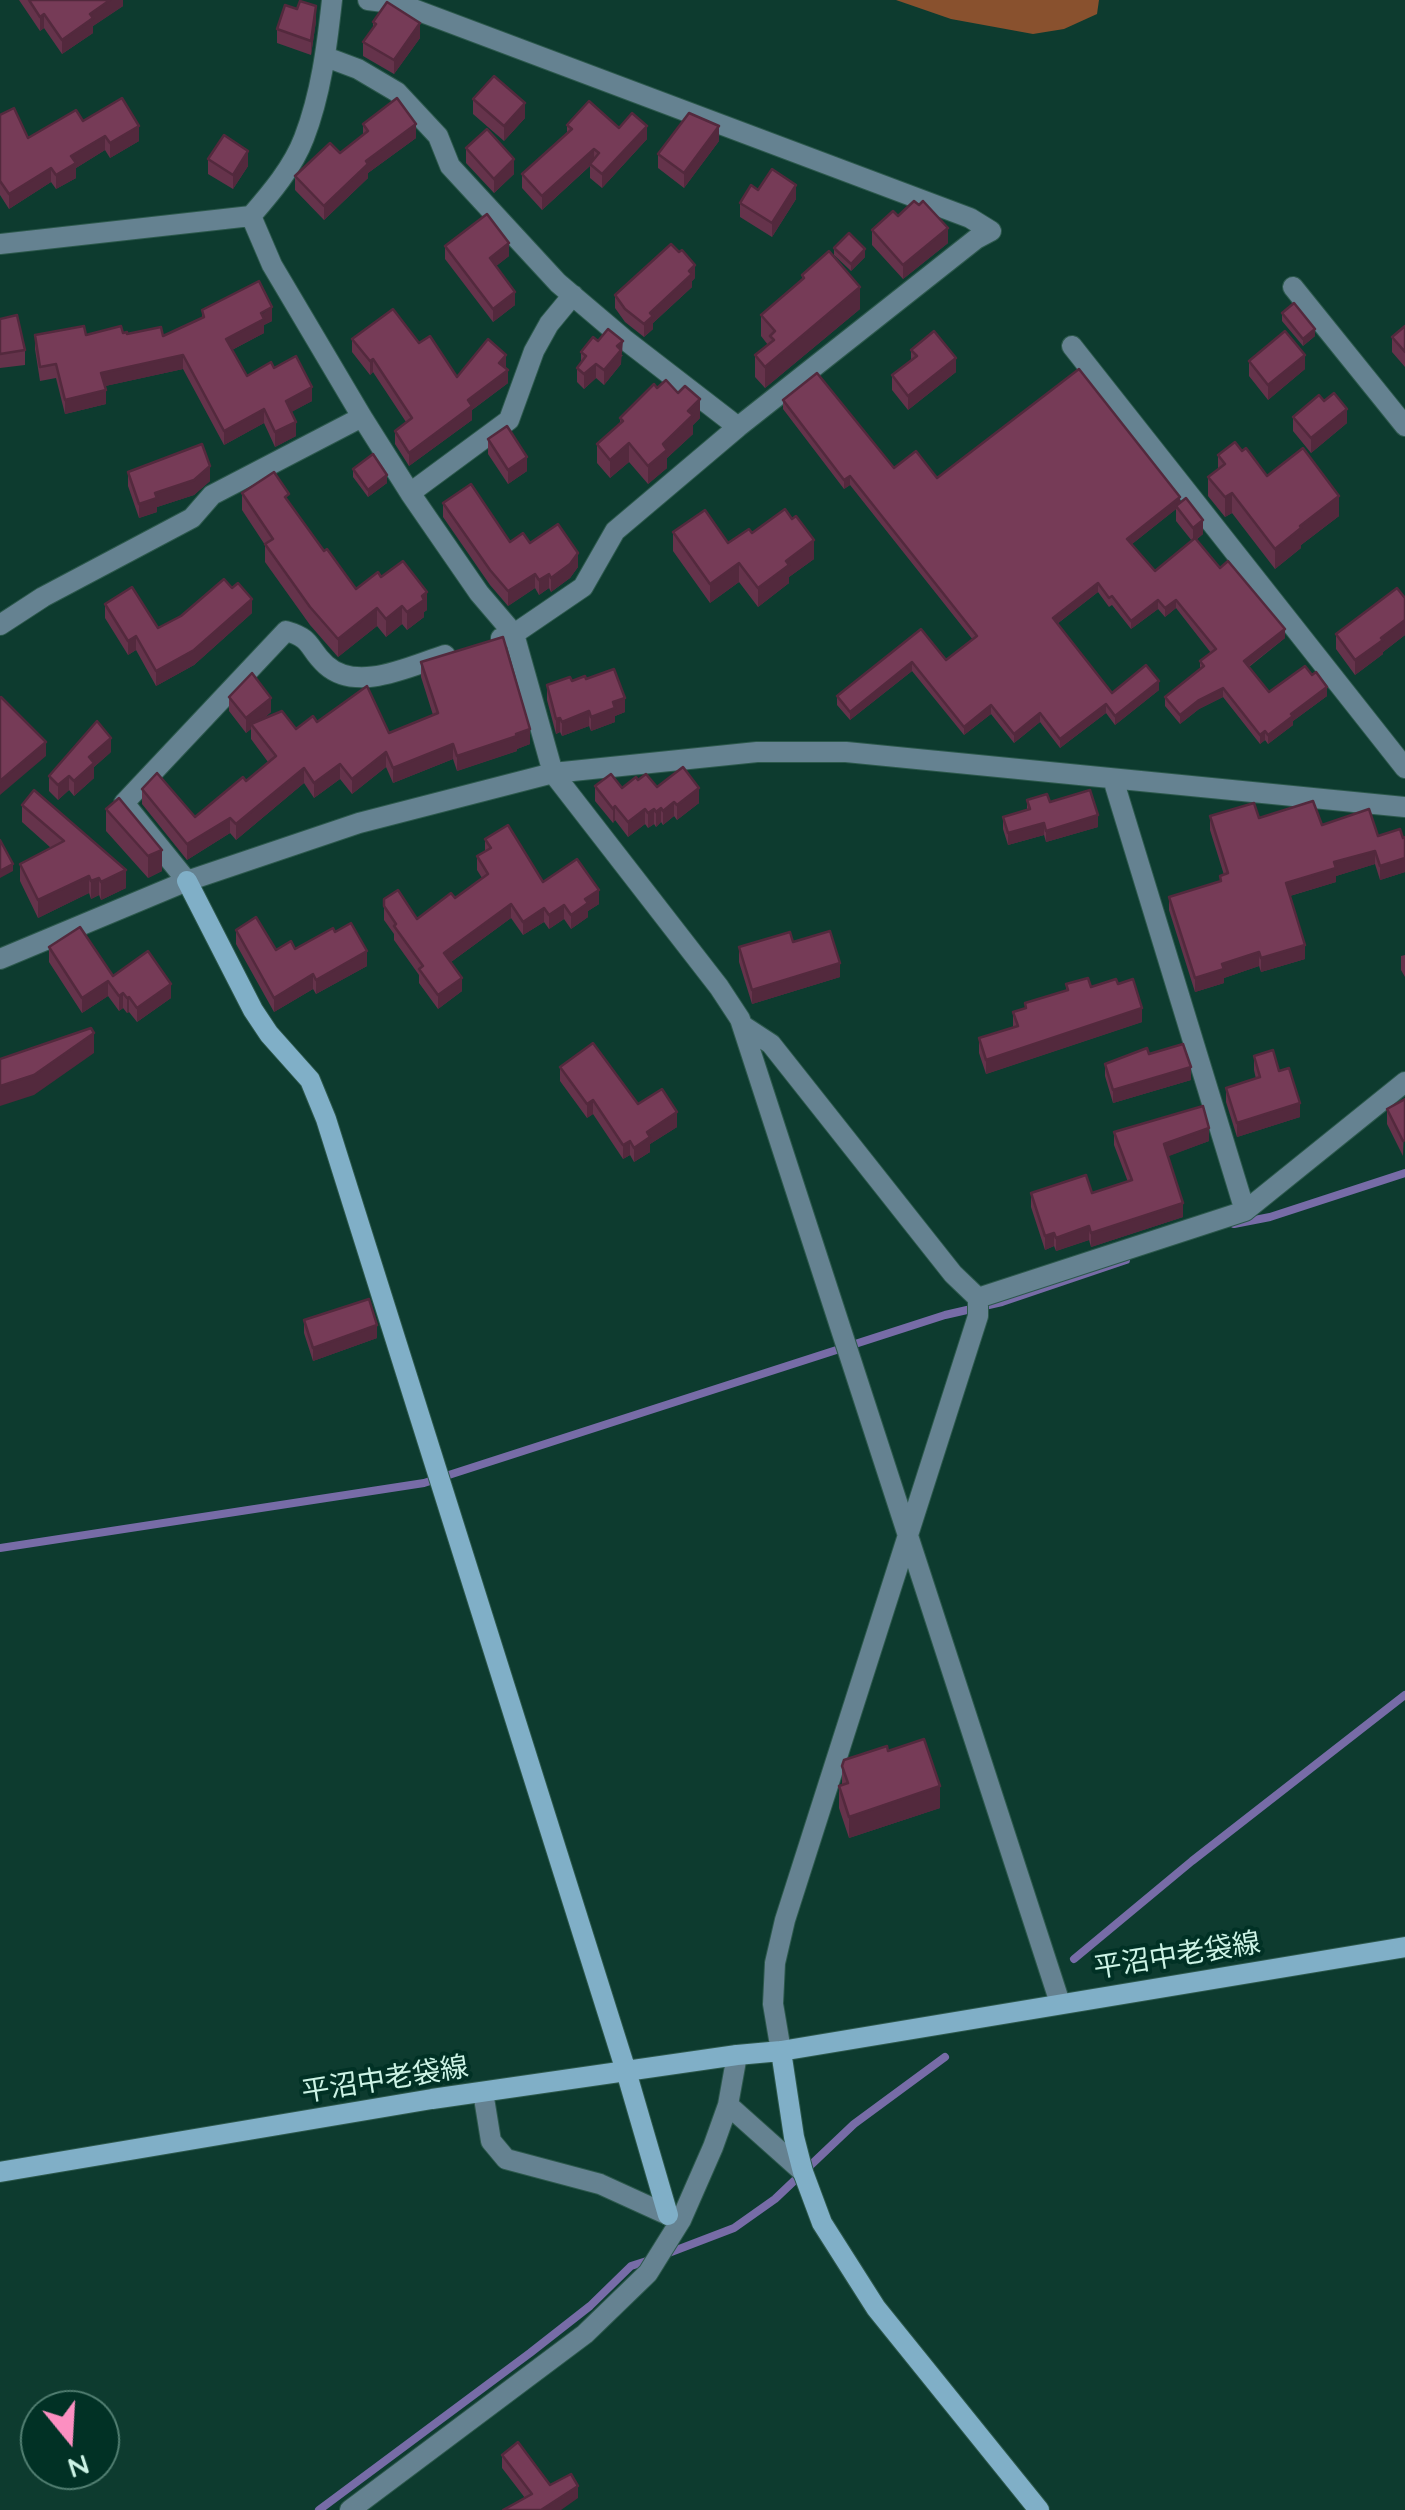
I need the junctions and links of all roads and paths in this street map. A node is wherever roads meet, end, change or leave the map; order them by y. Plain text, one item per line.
1 (332, 0) edge
2 (368, 0) edge
3 (326, 57) junction
4 (251, 216) junction
5 (0, 244) edge
6 (1293, 287) dead end
7 (573, 295) junction
8 (1072, 346) dead end
9 (362, 417) junction
10 (1405, 426) edge
11 (738, 428) junction
12 (410, 492) junction
13 (0, 624) edge
14 (514, 634) junction
15 (1405, 768) edge
16 (553, 773) junction
17 (1113, 779) junction
18 (1405, 808) edge
19 (187, 881) junction
20 (0, 960) edge
21 (742, 1025) junction
22 (1405, 1082) edge
23 (1245, 1211) junction
24 (978, 1298) junction
25 (908, 1541) junction
26 (1405, 1947) edge
27 (1060, 2003) junction
28 (781, 2051) junction
29 (737, 2055) junction
30 (626, 2072) junction
31 (483, 2092) junction
32 (728, 2106) junction
33 (0, 2172) edge
34 (803, 2172) junction
35 (675, 2218) junction
36 (350, 2510) edge
37 (1040, 2510) edge

1 - 3 street
2 - 11 street
3 - 4 street
3 - 7 street
4 - 5 street
4 - 9 street
6 - 10 street
7 - 11 street
7 - 12 street
8 - 15 street
9 - 12 street
9 - 13 street
11 - 14 street
12 - 14 street
14 - 16 street
14 - 19 street
16 - 17 street
16 - 19 street
16 - 21 street
17 - 18 street
17 - 23 street
19 - 20 street
19 - 30 main road
21 - 24 street
21 - 25 street
22 - 23 street
23 - 24 street
24 - 25 street
25 - 27 street
25 - 28 street
26 - 27 main road, 平沼中老袋線
27 - 28 main road, 平沼中老袋線
28 - 29 main road, 平沼中老袋線
28 - 34 main road
29 - 30 main road, 平沼中老袋線
29 - 32 street
30 - 31 main road, 平沼中老袋線
30 - 35 main road
31 - 33 main road, 平沼中老袋線
31 - 35 street
32 - 34 street
32 - 35 street
34 - 37 main road
35 - 36 street

